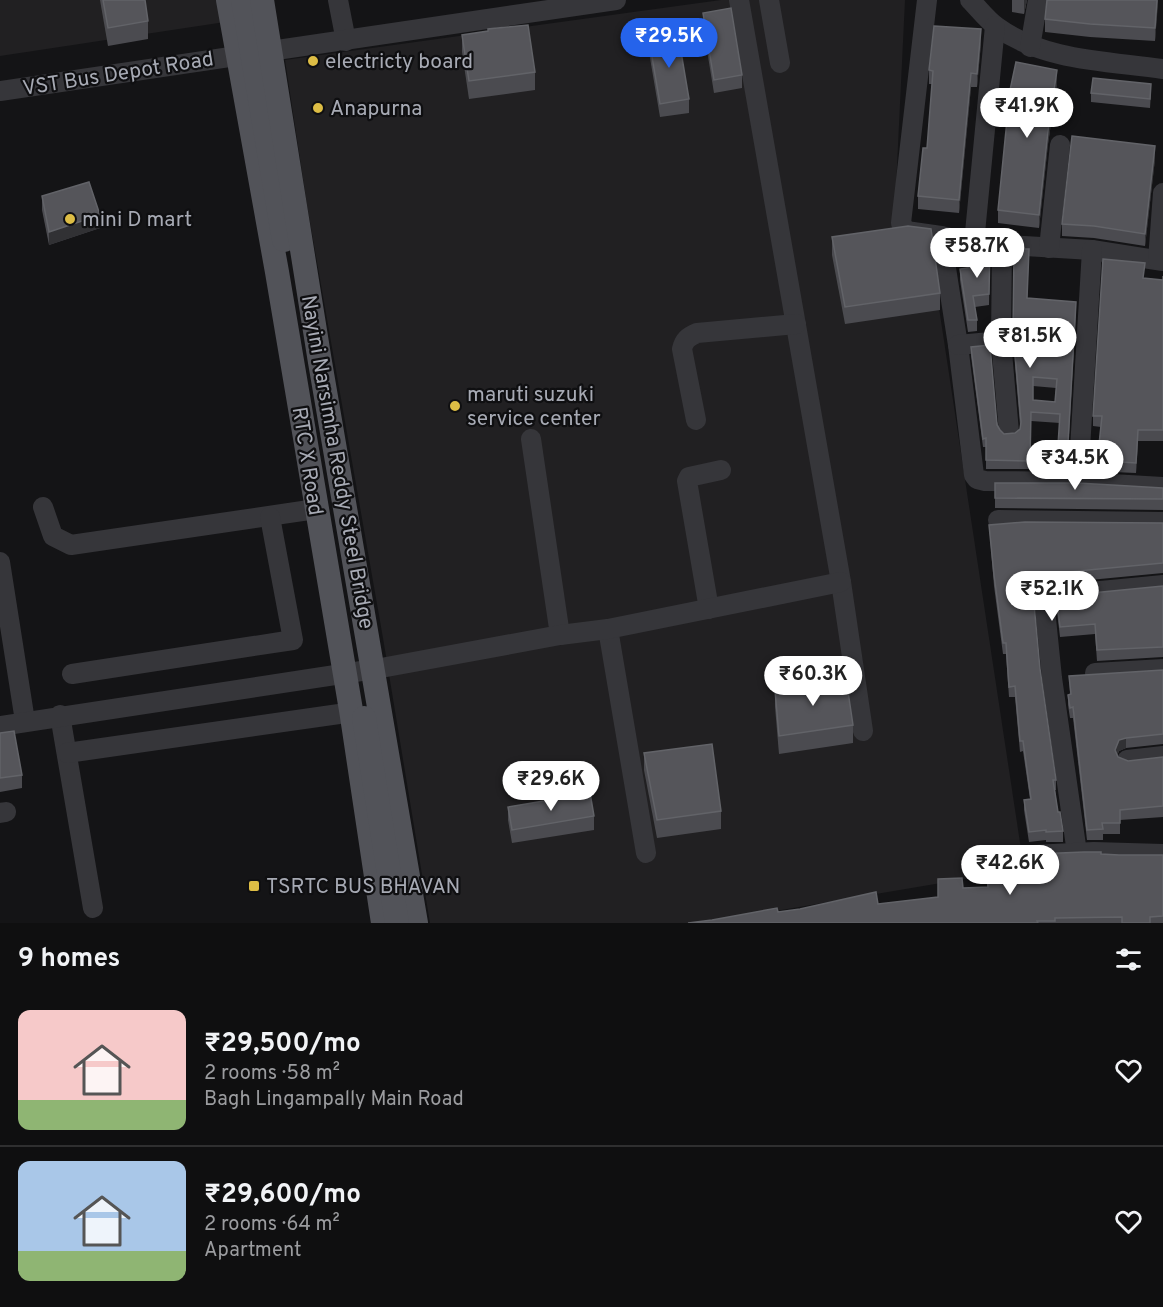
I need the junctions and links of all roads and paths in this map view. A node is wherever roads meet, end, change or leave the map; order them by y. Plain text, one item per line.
1 (228, 0) edge
2 (243, 0) edge
3 (262, 0) edge
4 (273, 0) edge
5 (338, 0) edge
6 (616, 0) edge
7 (739, 0) edge
8 (769, 0) edge
9 (927, 0) edge
10 (970, 0) edge
11 (1038, 0) edge
12 (995, 26) junction
13 (346, 41) junction
14 (1030, 47) junction
15 (281, 50) junction
16 (237, 56) junction
17 (780, 63) dead end
18 (1163, 69) edge
19 (0, 91) edge
20 (1060, 146) dead end
21 (1163, 193) edge
22 (941, 236) junction
23 (974, 243) junction
24 (1002, 245) junction
25 (1049, 248) junction
26 (1092, 250) junction
27 (1161, 260) edge
28 (796, 324) junction
29 (1001, 341) junction
30 (958, 345) junction
31 (696, 420) dead end
32 (1009, 432) edge
33 (531, 439) dead end
34 (721, 470) dead end
35 (1078, 482) junction
36 (1163, 487) edge
37 (43, 507) dead end
38 (316, 509) junction
39 (270, 517) junction
40 (998, 520) dead end
41 (1163, 522) edge
42 (0, 562) edge
43 (842, 582) junction
44 (1163, 585) edge
45 (709, 609) junction
46 (608, 629) junction
47 (560, 635) junction
48 (381, 668) junction
49 (1163, 669) edge
50 (344, 673) junction
51 (1095, 673) edge
52 (72, 674) dead end
53 (351, 710) junction
54 (60, 716) junction
55 (25, 721) junction
56 (0, 726) edge
57 (863, 731) dead end
58 (67, 753) junction
59 (1163, 756) edge
60 (1127, 760) edge
61 (646, 853) dead end
62 (1077, 853) junction
63 (1163, 854) edge
64 (1033, 855) dead end
65 (93, 908) dead end
66 (383, 923) edge
67 (397, 923) edge
68 (416, 923) edge
69 (424, 923) edge

1 - 16 main road, RTC X Road
2 - 67 main road, Nayini Narsimha Reddy Steel Bridge, bridge
3 - 68 main road, Nayini Narsimha Reddy Steel Bridge, bridge
4 - 15 main road, RTC X Road
5 - 13 street
6 - 13 street, VST Bus Depot Road
7 - 28 street
8 - 17 street
9 - 22 street
10 - 12 street
11 - 14 street
12 - 14 street
12 - 23 street
13 - 15 street, VST Bus Depot Road
14 - 18 street
15 - 16 street, VST Bus Depot Road
15 - 48 main road, RTC X Road
16 - 19 street, VST Bus Depot Road
16 - 38 main road, RTC X Road
20 - 25 street
21 - 27 street
22 - 23 street
22 - 30 street
23 - 24 street
24 - 25 street
24 - 29 street
25 - 26 street
26 - 27 street
26 - 35 street
28 - 31 street
28 - 43 street
29 - 30 street
29 - 32 street
30 - 35 street
33 - 47 street
34 - 45 street
35 - 36 street
37 - 39 street
38 - 39 street
38 - 50 main road, RTC X Road
39 - 52 street
40 - 41 street
42 - 55 street
43 - 45 street
43 - 57 street
44 - 62 street
45 - 46 street
46 - 47 street
46 - 61 street
47 - 48 street
48 - 50 street
48 - 69 main road, RTC X Road
49 - 51 street
50 - 53 main road, RTC X Road
50 - 54 street
53 - 58 street
53 - 66 main road, RTC X Road
54 - 55 street
54 - 58 street
55 - 56 street
58 - 65 street
59 - 60 street
62 - 63 street
62 - 64 street

